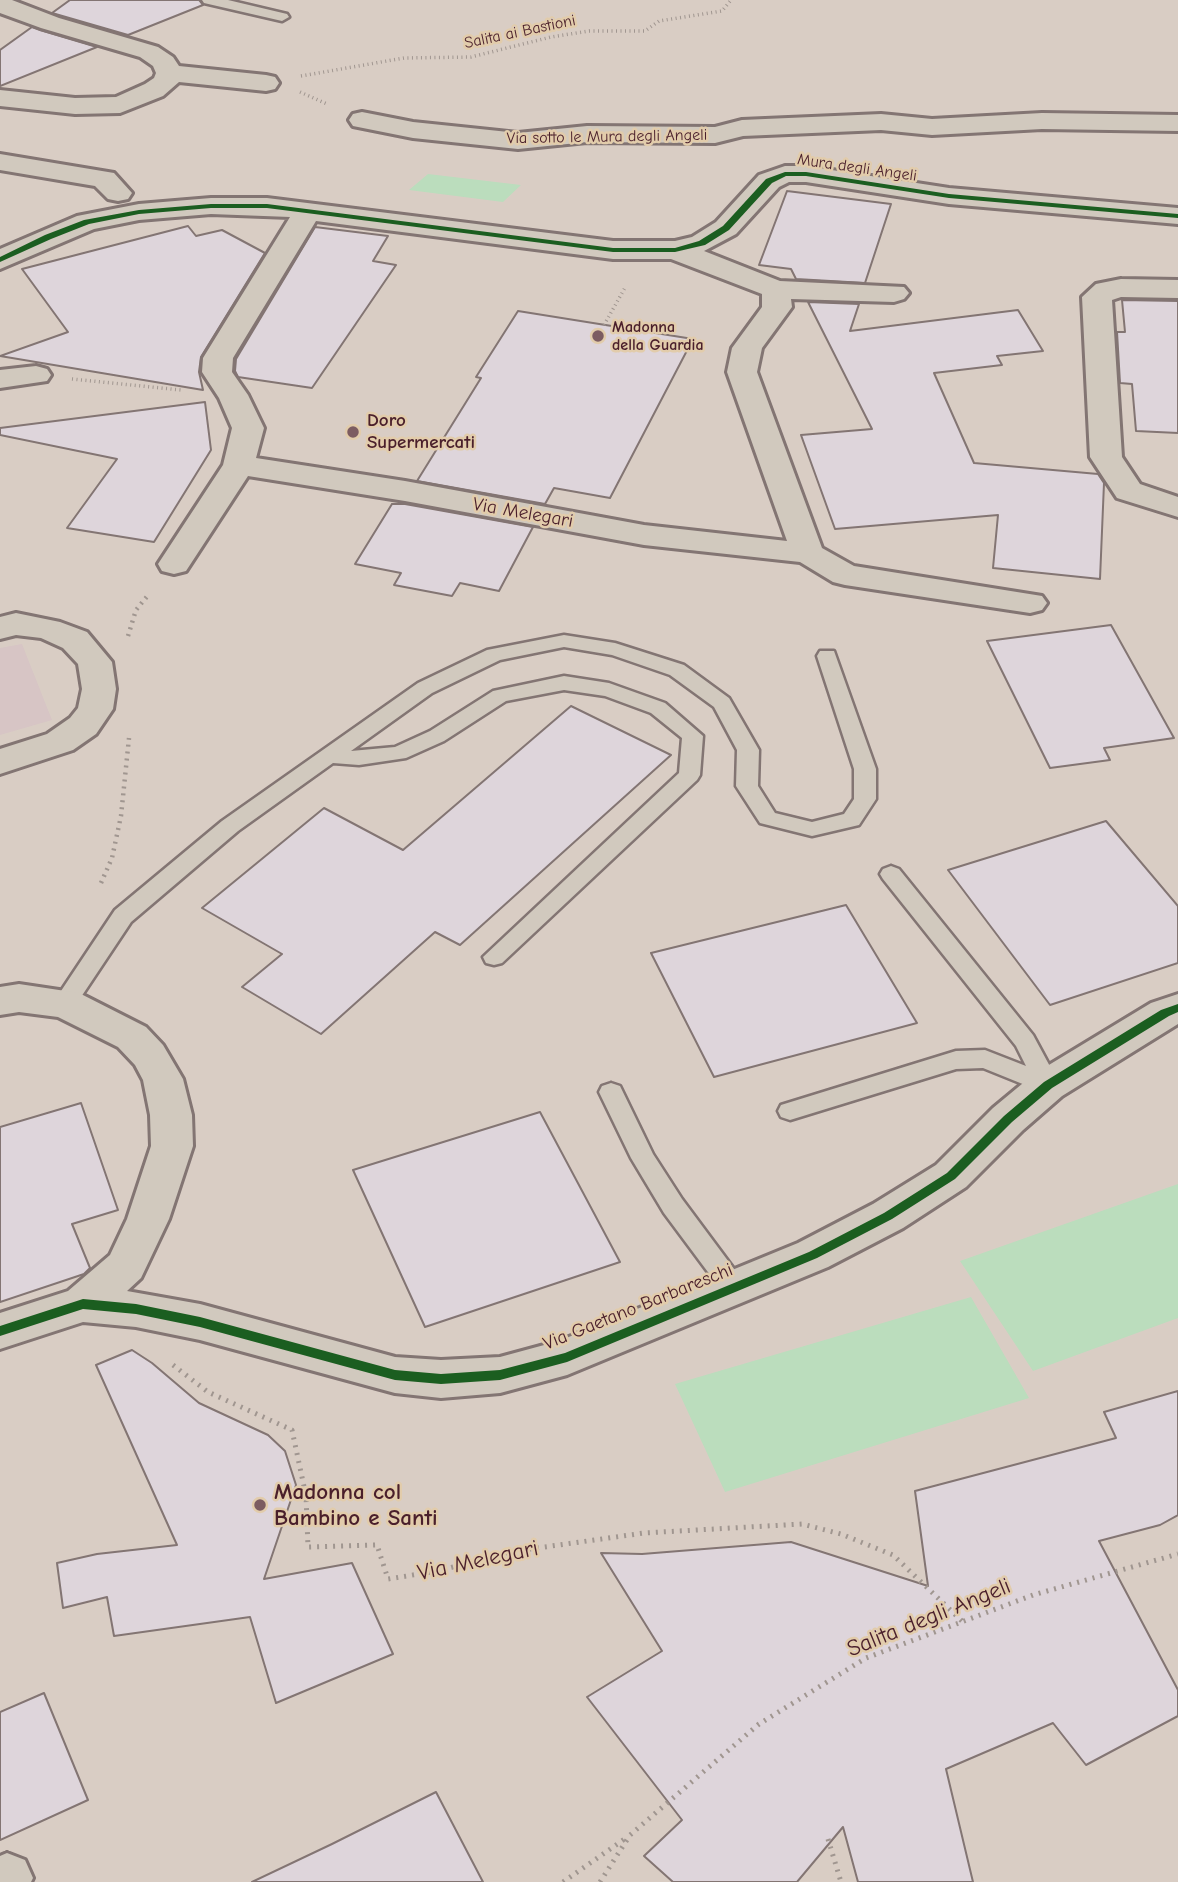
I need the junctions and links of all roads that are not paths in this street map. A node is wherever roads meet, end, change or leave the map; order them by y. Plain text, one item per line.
1 (209, 0) edge
2 (0, 4) edge
3 (282, 17) dead end
4 (170, 73) junction
5 (266, 83) road end
6 (0, 98) edge
7 (362, 120) road end
8 (1178, 123) edge
9 (0, 162) edge
10 (118, 193) dead end
11 (308, 211) junction
12 (1127, 213) junction
13 (1178, 216) edge
14 (1178, 236) edge
15 (675, 250) junction
16 (0, 260) edge
17 (776, 289) junction
18 (1178, 289) edge
19 (894, 292) dead end
20 (36, 375) road end
21 (0, 379) edge
22 (239, 466) junction
23 (1178, 507) edge
24 (807, 553) junction
25 (174, 564) road end
26 (1030, 603) dead end
27 (0, 628) edge
28 (827, 656) dead end
29 (327, 756) junction
30 (0, 762) edge
31 (891, 874) dead end
32 (494, 957) dead end
33 (0, 1001) edge
34 (65, 1003) junction
35 (1178, 1008) edge
36 (1048, 1084) junction
37 (611, 1092) dead end
38 (790, 1111) dead end
39 (734, 1288) junction
40 (83, 1304) junction
41 (0, 1331) edge

1 - 3 lane
2 - 4 street
4 - 5 street
4 - 6 street
7 - 8 street, Via sotto le Mura degli Angeli
9 - 10 street
11 - 15 street, Mura degli Angeli
11 - 16 street, Mura degli Angeli
11 - 22 street
12 - 13 street, Mura degli Angeli
12 - 14 street, Mura degli Angeli
12 - 15 street, Mura degli Angeli
15 - 17 street
17 - 19 street
17 - 24 street
18 - 23 street
20 - 21 street
22 - 24 street, Via Melegari
22 - 25 street
24 - 26 street, Via Melegari
27 - 30 street
28 - 29 lane
29 - 32 lane
29 - 34 lane
31 - 36 lane
33 - 34 street
34 - 40 street
35 - 36 street, Via Gaetano Barbareschi
36 - 38 lane
36 - 39 street, Via Gaetano Barbareschi
37 - 39 lane
39 - 40 street, Via Gaetano Barbareschi
40 - 41 street, Via Gaetano Barbareschi

